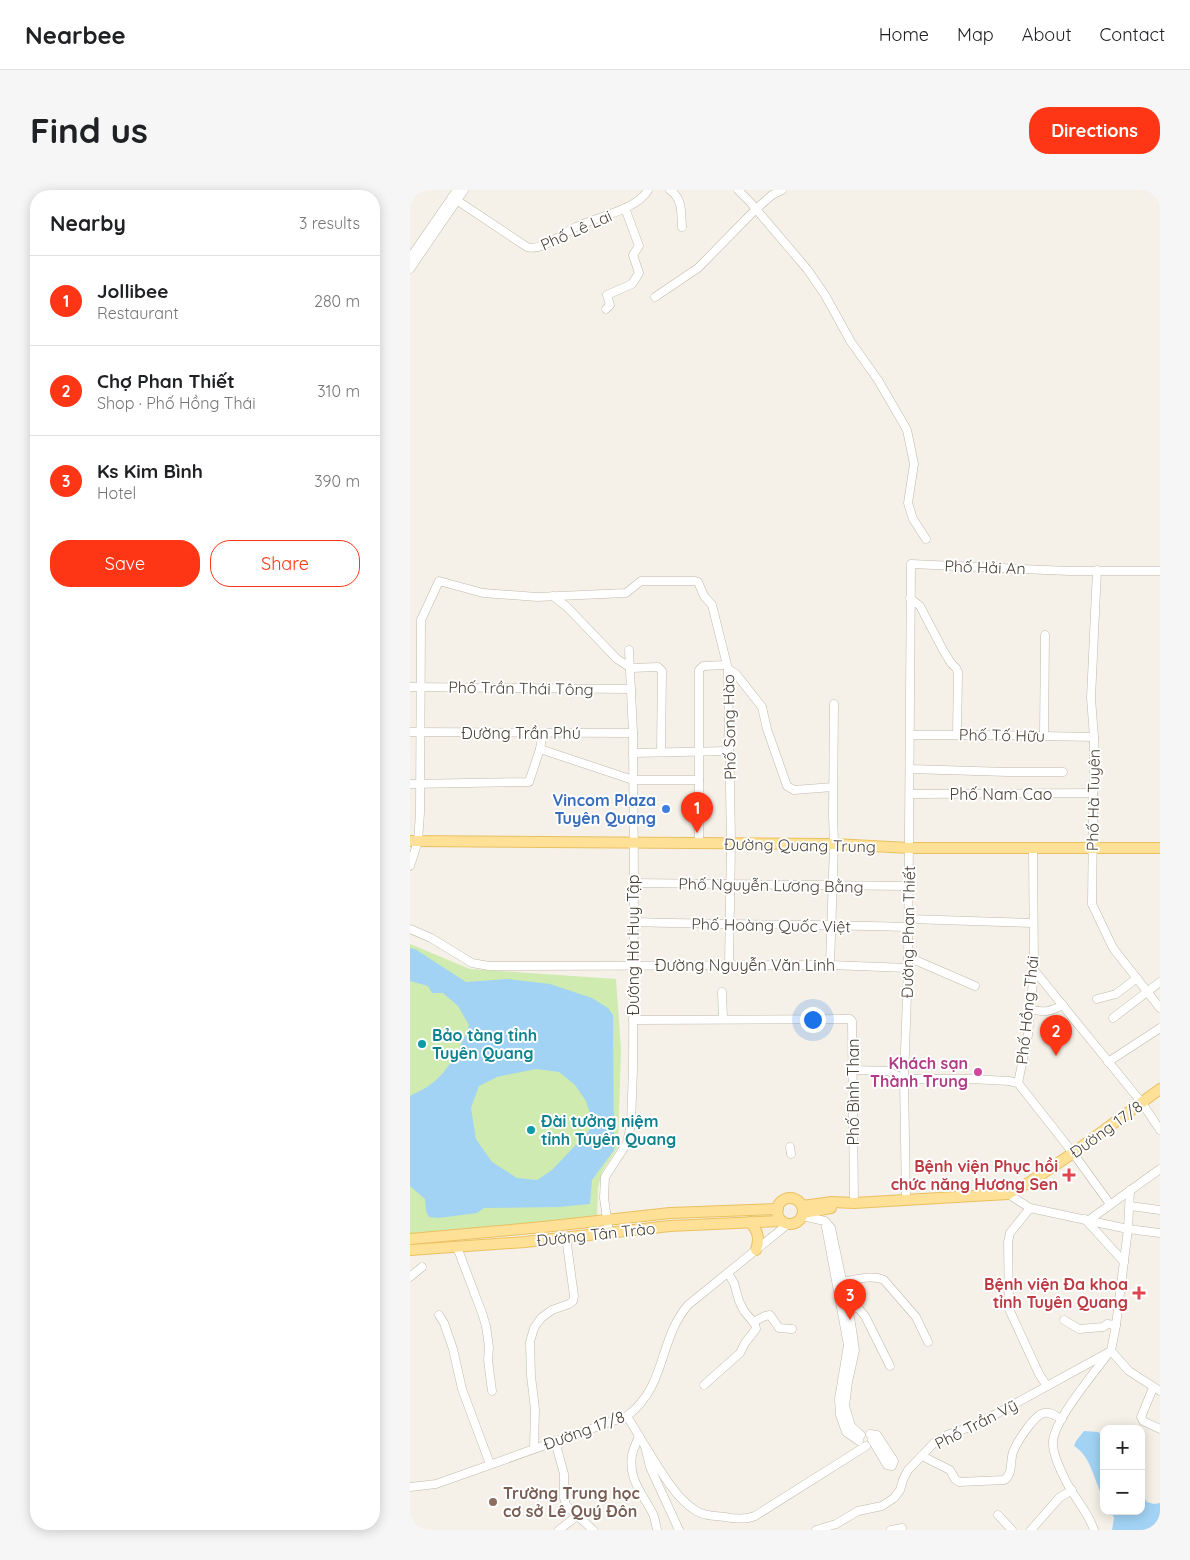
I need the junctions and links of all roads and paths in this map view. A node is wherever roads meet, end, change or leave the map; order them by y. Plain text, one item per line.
1 (464, 190) edge
2 (648, 190) edge
3 (670, 190) edge
4 (738, 190) edge
5 (782, 190) edge
6 (455, 196) edge
7 (625, 208) junction
8 (756, 209) junction
9 (682, 227) dead end
10 (410, 258) edge
11 (410, 269) edge
12 (655, 297) dead end
13 (606, 309) dead end
14 (926, 539) dead end
15 (1097, 570) junction
16 (1160, 571) edge
17 (553, 596) junction
18 (910, 599) junction
19 (1045, 635) dead end
20 (630, 650) dead end
21 (910, 664) joint
22 (727, 667) junction
23 (631, 668) junction
24 (410, 687) edge
25 (419, 687) junction
26 (631, 689) junction
27 (834, 704) dead end
28 (410, 732) edge
29 (420, 732) junction
30 (543, 733) junction
31 (633, 733) junction
32 (957, 734) junction
33 (910, 735) junction
34 (1044, 735) junction
35 (1094, 737) junction
36 (540, 749) junction
37 (729, 751) junction
38 (662, 752) junction
39 (700, 752) junction
40 (633, 753) junction
41 (910, 769) junction
42 (1063, 772) dead end
43 (633, 780) junction
44 (699, 780) junction
45 (410, 784) edge
46 (421, 784) junction
47 (833, 787) junction
48 (1093, 793) junction
49 (910, 794) junction
50 (414, 841) edge
51 (633, 842) junction
52 (699, 843) junction
53 (731, 843) junction
54 (834, 844) junction
55 (909, 848) junction
56 (1034, 848) junction
57 (1093, 848) junction
58 (1160, 848) edge
59 (410, 866) edge
60 (634, 883) junction
61 (730, 885) junction
62 (832, 886) junction
63 (909, 886) junction
64 (633, 922) junction
65 (908, 923) junction
66 (1033, 924) junction
67 (729, 925) junction
68 (832, 925) junction
69 (410, 929) edge
70 (908, 957) junction
71 (729, 964) junction
72 (830, 965) junction
73 (633, 966) junction
74 (908, 968) junction
75 (1034, 970) junction
76 (1137, 978) junction
77 (1160, 982) edge
78 (975, 986) dead end
79 (722, 992) dead end
80 (1148, 992) junction
81 (1097, 999) dead end
82 (1063, 1005) junction
83 (1160, 1008) edge
84 (1030, 1009) junction
85 (722, 1018) junction
86 (1113, 1018) dead end
87 (633, 1020) junction
88 (1160, 1028) edge
89 (1108, 1062) junction
90 (853, 1070) junction
91 (904, 1079) junction
92 (1018, 1083) junction
93 (1160, 1089) edge
94 (1142, 1103) junction
95 (1160, 1130) edge
96 (1073, 1153) junction
97 (1160, 1169) edge
98 (1130, 1190) junction
99 (1008, 1194) junction
100 (906, 1200) junction
101 (851, 1203) junction
102 (1110, 1204) junction
103 (1130, 1206) junction
104 (1030, 1208) junction
105 (778, 1209) junction
106 (1160, 1210) edge
107 (803, 1212) junction
108 (607, 1219) junction
109 (1087, 1219) junction
110 (750, 1222) junction
111 (785, 1222) junction
112 (826, 1223) junction
113 (1128, 1229) junction
114 (609, 1233) junction
115 (1160, 1233) edge
116 (566, 1237) junction
117 (410, 1239) edge
118 (457, 1247) junction
119 (410, 1250) edge
120 (756, 1250) junction
121 (1124, 1262) junction
122 (422, 1267) dead end
123 (728, 1273) junction
124 (410, 1277) edge
125 (842, 1282) junction
126 (844, 1303) junction
127 (439, 1315) dead end
128 (1064, 1320) dead end
129 (753, 1322) junction
130 (1116, 1325) junction
131 (792, 1329) dead end
132 (1114, 1335) junction
133 (928, 1342) dead end
134 (1111, 1351) junction
135 (1097, 1362) junction
136 (890, 1366) dead end
137 (704, 1385) dead end
138 (1047, 1386) junction
139 (1157, 1389) edge
140 (492, 1391) dead end
141 (627, 1416) junction
142 (1062, 1419) junction
143 (1160, 1429) edge
144 (639, 1436) junction
145 (555, 1441) junction
146 (645, 1446) junction
147 (534, 1448) junction
148 (922, 1456) junction
149 (490, 1464) junction
150 (410, 1487) edge
151 (1072, 1490) junction
152 (578, 1515) junction
153 (998, 1515) dead end
154 (838, 1527) edge
155 (902, 1528) dead end
156 (560, 1530) edge
157 (593, 1530) edge
158 (657, 1530) edge
159 (679, 1530) edge
160 (816, 1530) edge
161 (891, 1530) edge
162 (1012, 1530) edge
163 (1031, 1530) edge
164 (1094, 1530) edge

1 - 6 street
2 - 7 street, Phố Lê Lai
3 - 9 street
4 - 8 street
5 - 8 street
6 - 7 street, Phố Lê Lai
6 - 10 street
6 - 11 street
7 - 13 street
8 - 12 street
8 - 14 street
15 - 16 street, Phố Hải An
15 - 18 street, Phố Hải An
15 - 35 street, Phố Hà Tuyên
17 - 22 street, Phố Song Hào
17 - 23 street
17 - 25 street, Phố Song Hào
18 - 21 street, Phố Hải An
18 - 32 street
19 - 34 street
20 - 23 street, Đường Hà Huy Tập
21 - 33 street, Đường Phan Thiết
22 - 37 street, Phố Song Hào
22 - 39 street
22 - 47 street
23 - 26 street, Đường Hà Huy Tập
23 - 38 street
24 - 25 street, Phố Trần Thái Tông
25 - 26 street, Phố Trần Thái Tông
25 - 29 street
26 - 31 street, Đường Hà Huy Tập
27 - 47 street
28 - 29 street, Đường Trần Phú
29 - 30 street, Đường Trần Phú
29 - 46 street
30 - 31 street, Đường Trần Phú
30 - 36 street
31 - 40 street, Đường Hà Huy Tập
32 - 33 street, Phố Tố Hữu
32 - 34 street, Phố Tố Hữu
33 - 41 street, Đường Phan Thiết
34 - 35 street, Phố Tố Hữu
35 - 48 street, Phố Hà Tuyên
36 - 43 street
36 - 46 street
37 - 39 street
37 - 53 street, Phố Song Hào
38 - 39 street
38 - 40 street
39 - 44 street
40 - 43 street, Đường Hà Huy Tập
41 - 42 street
41 - 49 street, Đường Phan Thiết
43 - 44 street
43 - 51 street, Đường Hà Huy Tập
44 - 52 street
45 - 46 street
46 - 50 street
47 - 54 street
48 - 49 street, Phố Nam Cao
48 - 57 street, Phố Hà Tuyên
49 - 55 street, Đường Phan Thiết
50 - 51 main road, Đường Quang Trung
50 - 59 street
51 - 52 main road, Đường Quang Trung
51 - 60 street, Đường Hà Huy Tập
52 - 53 main road, Đường Quang Trung
53 - 54 main road, Đường Quang Trung
53 - 61 street, Phố Song Hào
54 - 55 main road, Đường Quang Trung
54 - 62 street
55 - 56 main road, Đường Quang Trung
55 - 63 street, Đường Phan Thiết
56 - 57 main road, Đường Quang Trung
56 - 66 street, Phố Hồng Thái
57 - 58 main road, Đường Quang Trung
57 - 76 street, Phố Hà Tuyên
60 - 61 street, Phố Nguyễn Lương Bằng
60 - 64 street, Đường Hà Huy Tập
61 - 62 street, Phố Nguyễn Lương Bằng
61 - 67 street, Phố Song Hào
62 - 63 street, Phố Nguyễn Lương Bằng
62 - 68 street
63 - 65 street, Đường Phan Thiết
64 - 67 street, Phố Hoàng Quốc Việt
64 - 73 street, Đường Hà Huy Tập
65 - 66 street, Phố Hoàng Quốc Việt
65 - 68 street, Phố Hoàng Quốc Việt
65 - 70 street, Đường Phan Thiết
66 - 75 street, Phố Hồng Thái
67 - 68 street, Phố Hoàng Quốc Việt
67 - 71 street, Phố Song Hào
68 - 72 street
69 - 73 street, Đường Nguyễn Văn Linh
70 - 74 street, Đường Phan Thiết
70 - 78 street
71 - 72 street, Đường Nguyễn Văn Linh
71 - 73 street, Đường Nguyễn Văn Linh
72 - 74 street, Đường Nguyễn Văn Linh
73 - 87 street, Đường Hà Huy Tập
74 - 91 street, Đường Phan Thiết
75 - 82 street
75 - 84 street, Phố Hồng Thái
76 - 80 street, Phố Hà Tuyên
76 - 81 street
77 - 80 street
79 - 85 street
80 - 83 street, Phố Hà Tuyên
80 - 86 street
82 - 84 street
82 - 89 street
84 - 92 street, Phố Hồng Thái
85 - 87 street, Phố Bình Than
85 - 90 street, Phố Bình Than
87 - 108 street, Đường Hà Huy Tập
88 - 89 street
89 - 94 street
90 - 91 street
90 - 101 street, Phố Bình Than
91 - 92 street
91 - 100 street, Đường Phan Thiết
92 - 96 street, Phố Hồng Thái
93 - 94 main road, Đường 17/8
94 - 95 street
94 - 96 main road, Đường 17/8
96 - 99 main road, Đường 17/8
96 - 102 street, Phố Hồng Thái
97 - 98 street
98 - 102 street
98 - 103 street
99 - 100 main road, Đường 17/8
99 - 104 street
100 - 101 main road, Đường 17/8
101 - 107 main road, Đường 17/8
102 - 109 street
103 - 106 street
103 - 113 street
104 - 109 street
104 - 138 street
105 - 107 main road
105 - 108 main road, Đường Tân Trào
105 - 111 main road
107 - 111 main road
107 - 112 street
108 - 114 street, Đường Hà Huy Tập
108 - 117 main road, Đường Tân Trào
109 - 113 street
109 - 121 street
110 - 111 main road, Đường Tân Trào
110 - 114 main road, Đường Tân Trào
110 - 120 main road
111 - 120 street, Đường 17/8
112 - 125 street
112 - 126 street
113 - 115 street
113 - 121 street
114 - 116 main road, Đường Tân Trào
116 - 118 main road, Đường Tân Trào
116 - 147 street
118 - 119 main road, Đường Tân Trào
118 - 140 street
120 - 123 street, Đường 17/8
121 - 130 street
122 - 124 street
123 - 129 street
123 - 141 street, Đường 17/8
125 - 126 street
125 - 133 street
126 - 136 street
126 - 146 street
127 - 149 street
128 - 130 street
129 - 131 street
129 - 137 street
130 - 132 street
132 - 134 street
132 - 135 street, Phố Trần Vỹ
134 - 135 street
134 - 139 street
135 - 138 street, Phố Trần Vỹ
135 - 142 street
138 - 148 street, Phố Trần Vỹ
139 - 143 street
141 - 144 street
141 - 145 street, Đường 17/8
142 - 148 street
142 - 151 street
144 - 146 street
144 - 158 street
145 - 147 street, Đường 17/8
145 - 152 street
146 - 159 street
147 - 149 street, Đường 17/8
148 - 154 street, Phố Trần Vỹ
149 - 150 street, Đường 17/8
151 - 163 street
151 - 164 street
152 - 156 street
152 - 157 street
153 - 162 street
154 - 160 street, Phố Trần Vỹ
155 - 161 street

